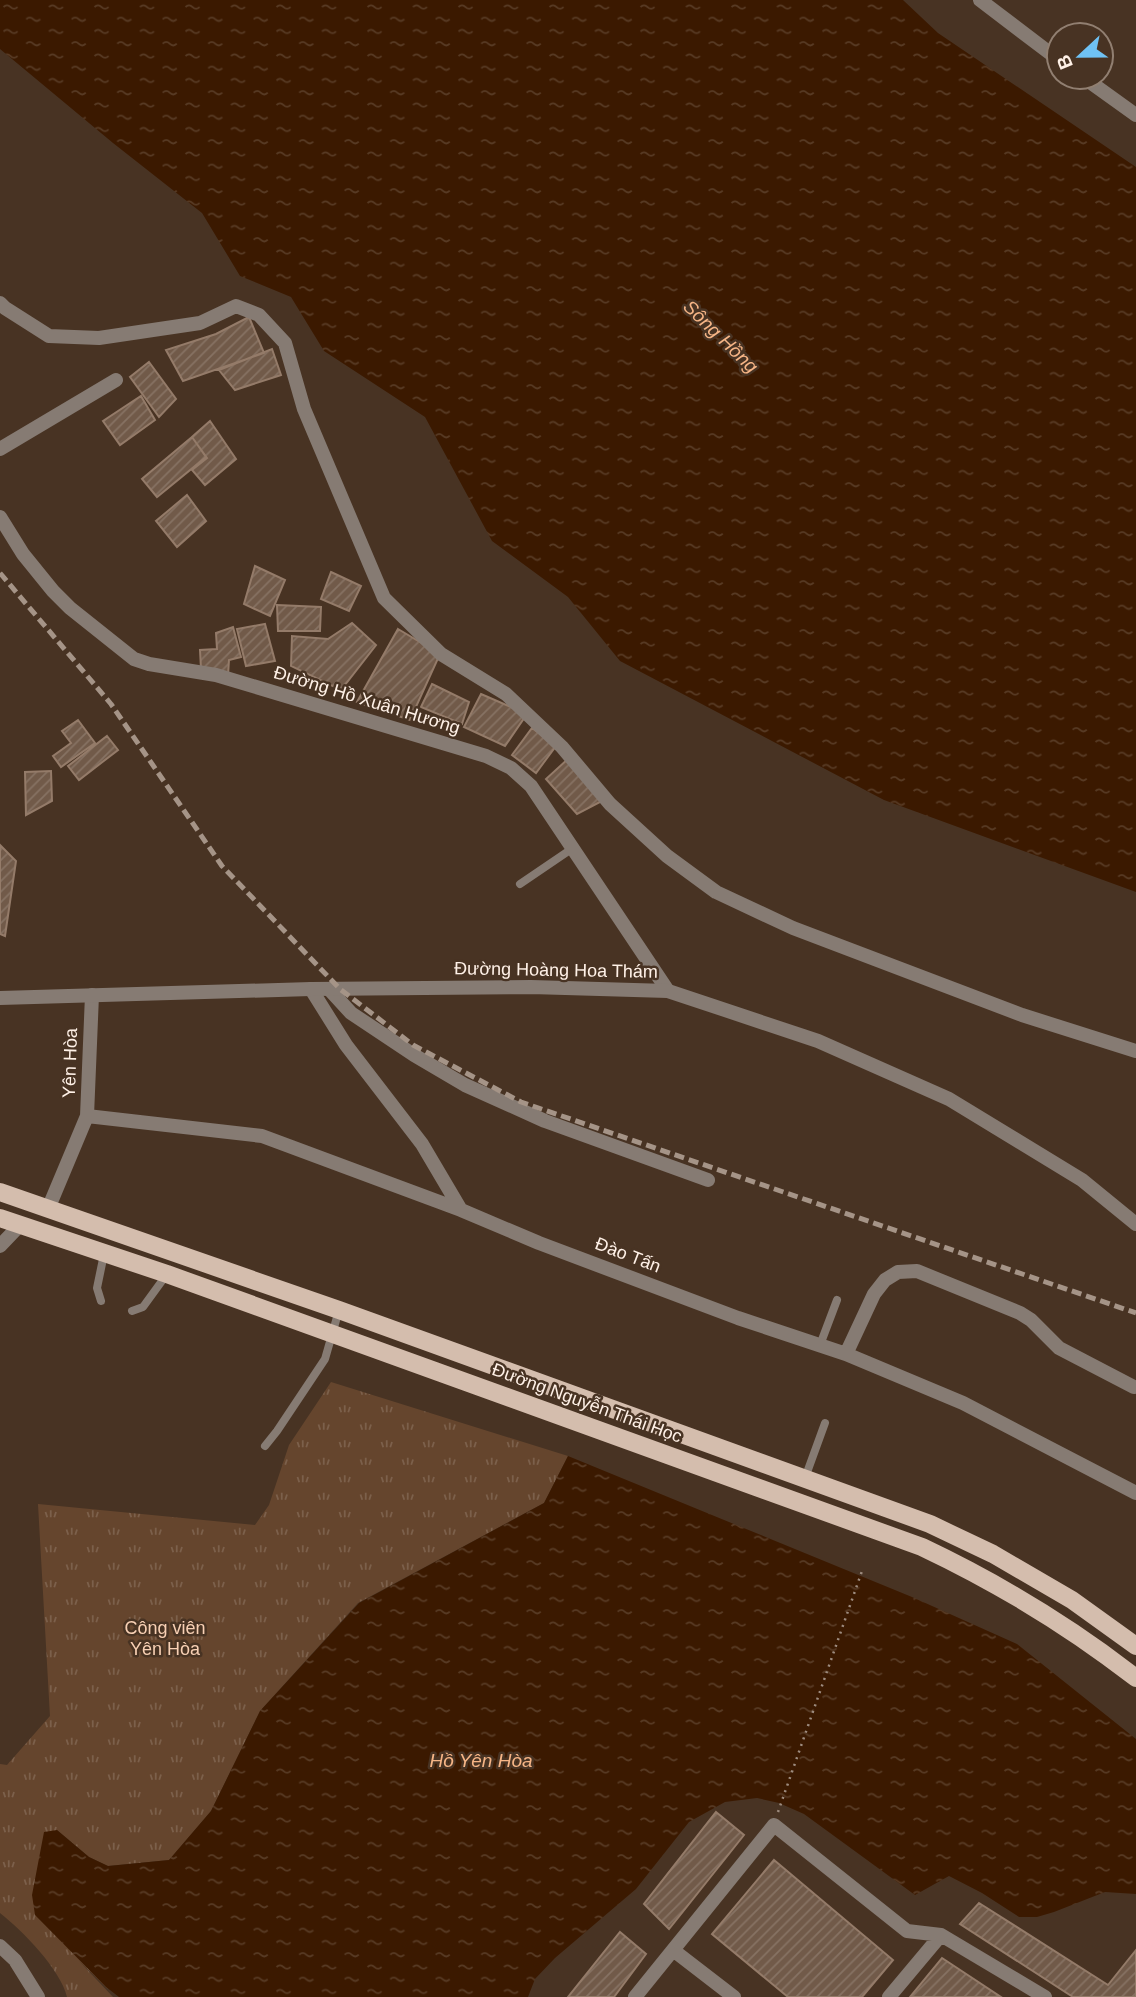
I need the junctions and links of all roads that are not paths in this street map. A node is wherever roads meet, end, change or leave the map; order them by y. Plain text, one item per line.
1 (980, 0) edge
2 (1045, 49) edge
3 (1103, 91) edge
4 (1136, 115) edge
5 (0, 303) edge
6 (116, 380) dead end
7 (0, 449) edge
8 (0, 517) edge
9 (573, 848) junction
10 (520, 884) dead end
11 (311, 989) junction
12 (329, 989) junction
13 (668, 991) junction
14 (92, 995) junction
15 (0, 998) edge
16 (1136, 1051) edge
17 (87, 1115) junction
18 (708, 1180) dead end
19 (0, 1192) edge
20 (48, 1209) junction
21 (461, 1210) junction
22 (0, 1218) edge
23 (21, 1224) junction
24 (1136, 1224) edge
25 (0, 1246) edge
26 (104, 1254) junction
27 (167, 1274) junction
28 (837, 1300) dead end
29 (101, 1301) dead end
30 (338, 1310) junction
31 (132, 1311) dead end
32 (333, 1334) junction
33 (820, 1345) junction
34 (846, 1354) junction
35 (1134, 1387) dead end
36 (825, 1423) dead end
37 (265, 1446) dead end
38 (804, 1478) junction
39 (1136, 1493) edge
40 (1136, 1646) edge
41 (1135, 1675) edge
42 (941, 1935) junction
43 (0, 1946) edge
44 (673, 1950) junction
45 (38, 1997) edge
46 (635, 1997) edge
47 (734, 1997) edge
48 (889, 1997) edge
49 (1045, 1997) edge

1 - 2 street
3 - 4 street
5 - 16 street
6 - 7 street
8 - 9 street, Đường Hồ Xuân Hương
9 - 10 lane
9 - 13 street, Đường Hồ Xuân Hương
11 - 12 street, Đường Hoàng Hoa Thám
11 - 14 street, Đường Hoàng Hoa Thám
11 - 21 street
12 - 13 street, Đường Hoàng Hoa Thám
12 - 18 street
13 - 24 street, Đường Hoàng Hoa Thám
14 - 15 street, Đường Hoàng Hoa Thám
14 - 17 street, Yên Hòa
17 - 20 street, Yên Hòa
17 - 21 street, Đào Tấn
19 - 20 main road, Đường Nguyễn Thái Học
20 - 30 main road, Đường Nguyễn Thái Học
21 - 33 street, Đào Tấn
22 - 23 main road, Đường Nguyễn Thái Học
23 - 25 street
23 - 26 main road, Đường Nguyễn Thái Học
26 - 27 main road, Đường Nguyễn Thái Học
26 - 29 lane
27 - 31 lane
27 - 32 main road, Đường Nguyễn Thái Học
28 - 33 lane
30 - 32 lane
30 - 38 main road, Đường Nguyễn Thái Học
32 - 37 lane
32 - 41 main road, Đường Nguyễn Thái Học
33 - 34 street, Đào Tấn
34 - 35 street
34 - 39 street, Đào Tấn
36 - 38 lane
38 - 40 main road, Đường Nguyễn Thái Học
42 - 44 street
42 - 48 street
42 - 49 street
43 - 45 street
44 - 46 street
44 - 47 street

